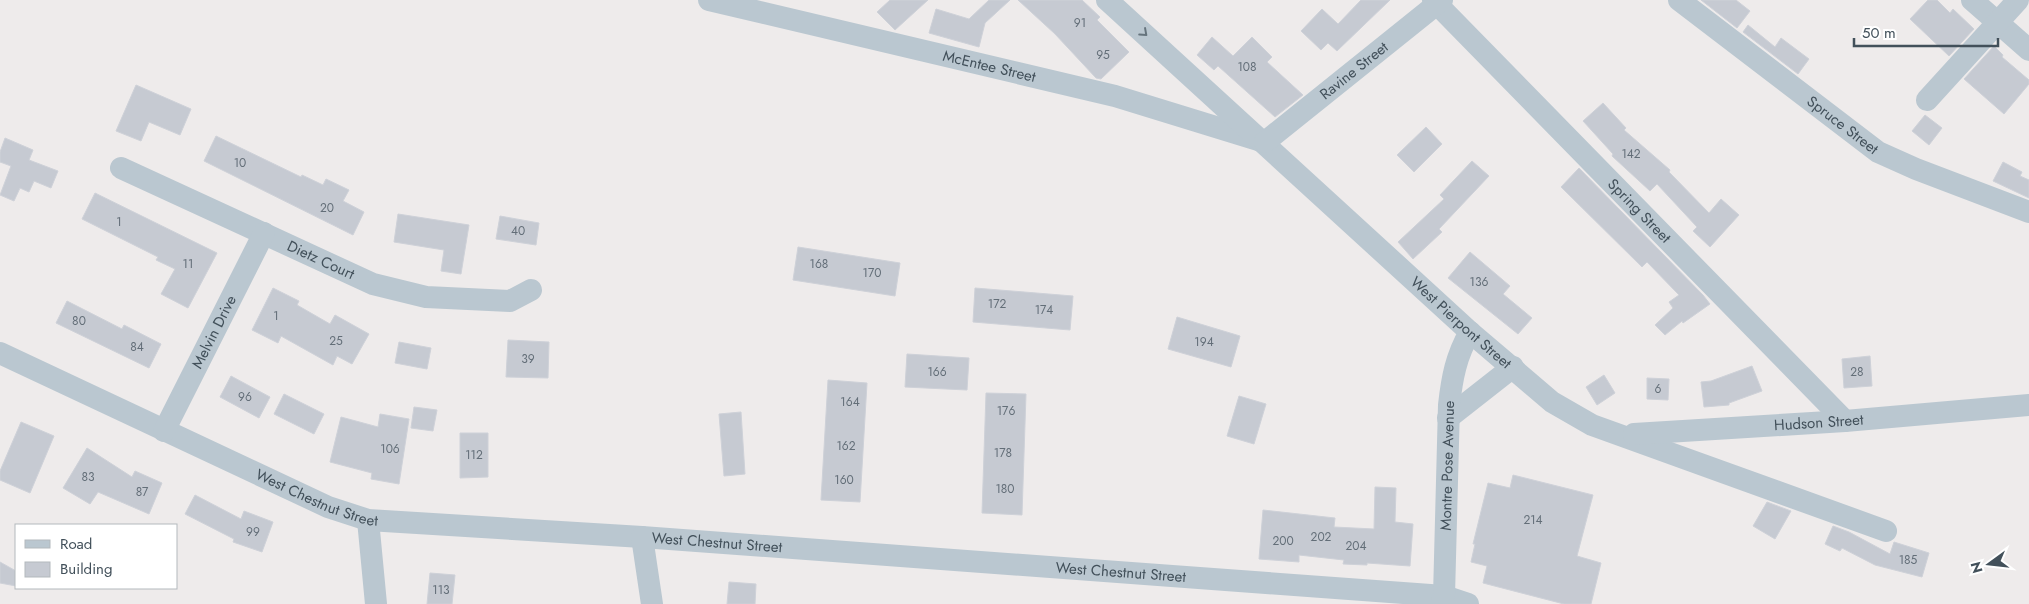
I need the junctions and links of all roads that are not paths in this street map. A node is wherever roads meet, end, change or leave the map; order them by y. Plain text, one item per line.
1 (709, 0) edge
2 (1107, 0) edge
3 (1679, 0) edge
4 (1972, 0) edge
5 (2018, 0) edge
6 (1437, 1) edge
7 (1999, 22) junction
8 (2029, 50) edge
9 (1926, 100) dead end
10 (1265, 142) junction
11 (121, 168) dead end
12 (2029, 212) edge
13 (264, 233) junction
14 (531, 290) dead end
15 (1470, 332) junction
16 (0, 354) edge
17 (1513, 367) junction
18 (2029, 405) edge
19 (1448, 418) junction
20 (1845, 422) junction
21 (1609, 430) junction
22 (164, 431) junction
23 (368, 520) junction
24 (1886, 531) dead end
25 (642, 536) junction
26 (1443, 600) edge
27 (376, 604) edge
28 (652, 604) edge
29 (1468, 604) edge

1 - 10 street, McEntee Street
2 -> 10 street, West Pierpont Street
3 - 12 street, Spruce Street
4 - 7 street
5 - 7 street
6 - 10 street, Ravine Street
6 - 20 street, Spring Street
7 - 8 street
7 - 9 street
10 - 15 street, West Pierpont Street
11 - 13 street, Dietz Court
13 - 14 street, Dietz Court
13 - 22 street, Melvin Drive
15 - 17 street, West Pierpont Street
15 - 19 street, Montre Pose Avenue
16 - 22 street, West Chestnut Street
17 - 19 street
17 - 21 street, West Pierpont Street
18 - 20 street, Hudson Street
19 - 26 street, Montre Pose Avenue
20 - 21 street, Hudson Street
21 - 24 street, West Pierpont Street
22 - 23 street, West Chestnut Street
23 - 25 street, West Chestnut Street
23 - 27 street
25 - 26 street, West Chestnut Street
25 - 28 street
26 - 29 street, West Chestnut Street

